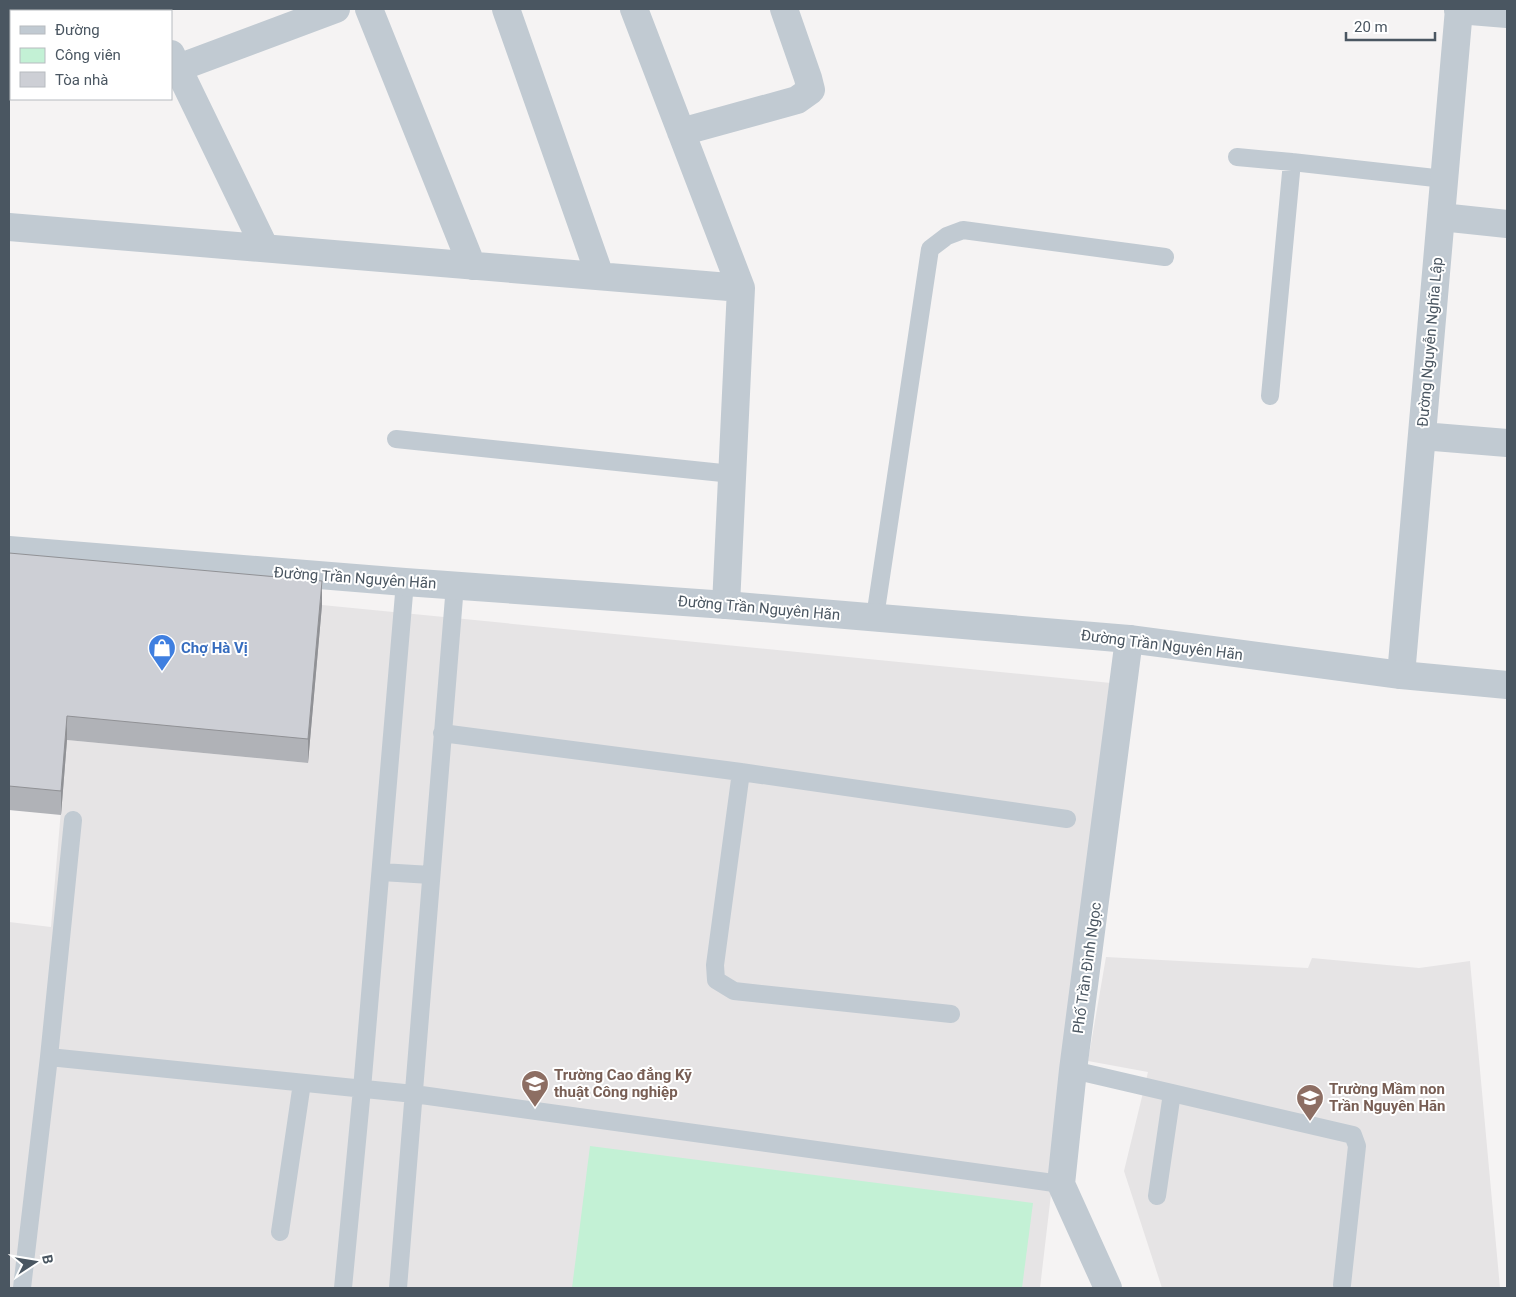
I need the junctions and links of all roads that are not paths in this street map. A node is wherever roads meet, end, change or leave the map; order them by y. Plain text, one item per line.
1 (336, 9) edge
2 (369, 9) edge
3 (506, 9) edge
4 (634, 9) edge
5 (784, 9) edge
6 (1458, 9) edge
7 (1507, 14) edge
8 (298, 15) edge
9 (175, 61) edge
10 (681, 132) junction
11 (1237, 157) dead end
12 (1292, 162) junction
13 (1444, 179) junction
14 (1441, 217) junction
15 (1507, 224) edge
16 (9, 227) edge
17 (265, 248) junction
18 (1165, 257) dead end
19 (472, 266) junction
20 (600, 276) junction
21 (741, 288) junction
22 (1270, 396) dead end
23 (1422, 436) junction
24 (396, 439) dead end
25 (1507, 443) edge
26 (732, 474) junction
27 (9, 550) edge
28 (405, 582) junction
29 (455, 586) junction
30 (726, 605) junction
31 (875, 617) junction
32 (1129, 639) junction
33 (1402, 674) junction
34 (1507, 685) edge
35 (442, 733) junction
36 (741, 772) junction
37 (1068, 819) dead end
38 (73, 820) dead end
39 (381, 872) junction
40 (431, 875) junction
41 (951, 1014) dead end
42 (49, 1057) junction
43 (1074, 1070) junction
44 (302, 1083) junction
45 (362, 1089) junction
46 (1172, 1093) junction
47 (414, 1094) junction
48 (1061, 1184) junction
49 (1157, 1196) dead end
50 (280, 1232) dead end
51 (1342, 1285) dead end
52 (22, 1288) edge
53 (343, 1288) edge
54 (398, 1288) edge
55 (1108, 1288) edge

1 - 8 street
2 - 19 street
3 - 20 street
4 - 10 street
5 - 10 street
6 - 7 street
6 - 13 street, Đường Nguyễn Nghĩa Lập
8 - 9 street
9 - 17 street
10 - 21 street
11 - 12 lane
12 - 13 lane
12 - 22 lane
13 - 14 street, Đường Nguyễn Nghĩa Lập
14 - 15 street
14 - 23 street, Đường Nguyễn Nghĩa Lập
16 - 17 street
17 - 19 street
18 - 31 lane
19 - 20 street
20 - 21 street
21 - 26 street
23 - 25 street
23 - 33 street, Đường Nguyễn Nghĩa Lập
24 - 26 lane
26 - 30 street
27 - 28 street, Đường Trần Nguyên Hãn
28 - 29 street, Đường Trần Nguyên Hãn
28 - 39 lane
29 - 30 street, Đường Trần Nguyên Hãn
29 - 35 lane
30 - 31 street, Đường Trần Nguyên Hãn
31 - 32 street, Đường Trần Nguyên Hãn
32 - 33 street, Đường Trần Nguyên Hãn
32 - 43 street, Phố Trần Đình Ngọc
33 - 34 street, Đường Trần Nguyên Hãn
35 - 36 lane
35 - 40 lane
36 - 37 lane
36 - 41 lane
38 - 42 lane
39 - 40 lane
39 - 45 lane
40 - 47 lane
42 - 44 lane
42 - 52 lane
43 - 46 lane
43 - 48 street, Phố Trần Đình Ngọc
44 - 45 lane
44 - 50 lane
45 - 47 lane
45 - 53 lane
46 - 49 lane
46 - 51 lane
47 - 48 lane
47 - 54 lane
48 - 55 street

